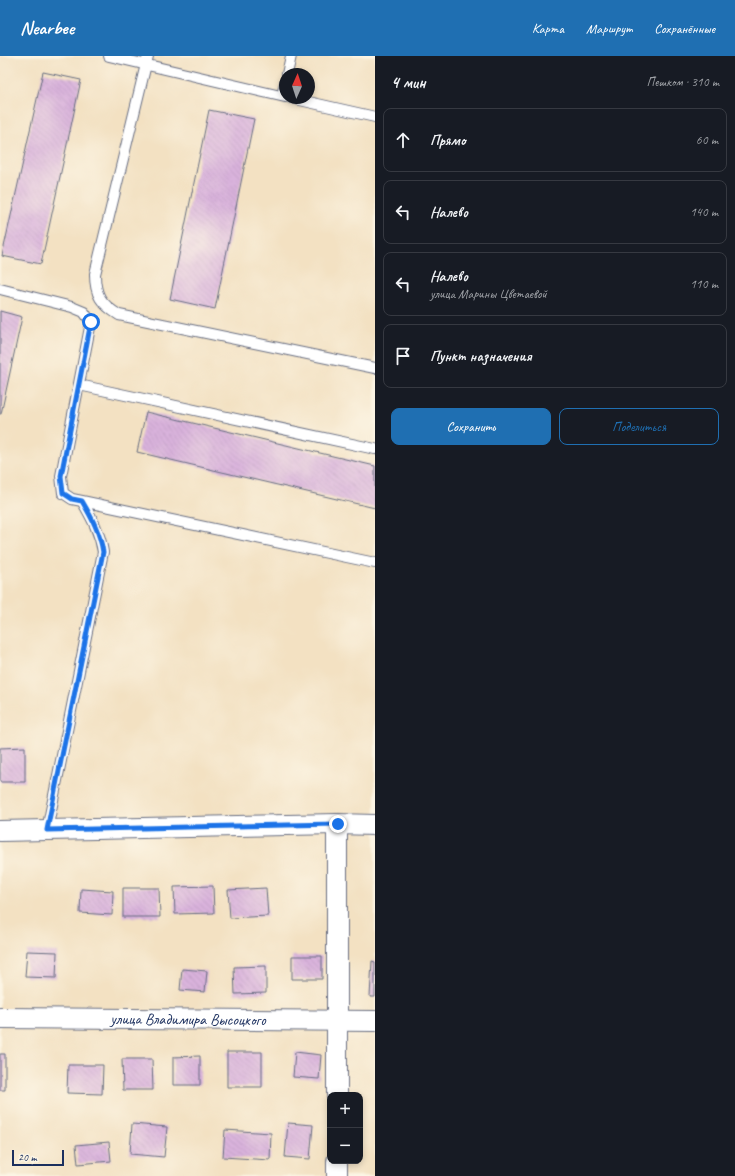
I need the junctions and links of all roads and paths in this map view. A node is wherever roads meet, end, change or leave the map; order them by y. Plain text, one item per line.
1 (109, 56) edge
2 (291, 56) edge
3 (147, 60) edge
4 (288, 68) edge
5 (279, 95) edge
6 (315, 104) edge
7 (375, 117) edge
8 (0, 289) edge
9 (375, 368) edge
10 (79, 385) junction
11 (375, 449) edge
12 (82, 501) junction
13 (375, 563) edge
14 (338, 824) junction
15 (375, 825) edge
16 (47, 830) junction
17 (0, 831) edge
18 (0, 1018) edge
19 (338, 1021) junction
20 (375, 1021) edge
21 (337, 1092) edge
22 (337, 1164) edge
23 (337, 1176) edge

1 - 3 lane
2 - 4 lane
3 - 5 lane
3 - 9 lane
6 - 7 lane
8 - 10 lane
10 - 11 lane
10 - 12 lane
12 - 13 lane
12 - 16 lane
14 - 15 street
14 - 16 street
14 - 19 street
16 - 17 street
18 - 19 street, улица Владимира Высоцкого
19 - 20 street, улица Владимира Высоцкого
19 - 21 street
22 - 23 street

